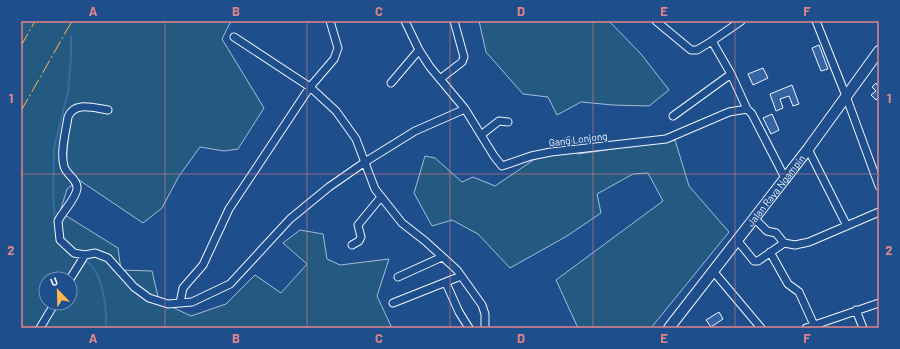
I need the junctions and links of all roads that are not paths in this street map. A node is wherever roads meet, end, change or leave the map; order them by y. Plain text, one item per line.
1 (330, 21) edge
2 (405, 21) edge
3 (454, 21) edge
4 (656, 21) edge
5 (741, 21) edge
6 (816, 21) edge
7 (234, 37) dead end
8 (712, 41) junction
9 (419, 50) junction
10 (879, 51) edge
11 (731, 74) junction
12 (440, 78) junction
13 (391, 83) dead end
14 (310, 87) junction
15 (846, 96) junction
16 (465, 109) junction
17 (748, 109) junction
18 (108, 110) dead end
19 (673, 116) dead end
20 (508, 122) dead end
21 (481, 135) junction
22 (808, 149) junction
23 (365, 162) junction
24 (785, 178) junction
25 (879, 186) edge
26 (381, 197) junction
27 (879, 212) edge
28 (754, 218) junction
29 (847, 226) junction
30 (738, 240) junction
31 (784, 243) junction
32 (352, 245) dead end
33 (770, 252) junction
34 (85, 255) junction
35 (444, 259) junction
36 (74, 271) edge
37 (714, 271) junction
38 (460, 276) junction
39 (398, 277) dead end
40 (446, 283) junction
41 (180, 303) junction
42 (393, 303) dead end
43 (879, 303) edge
44 (856, 310) junction
45 (50, 311) edge
46 (814, 325) junction
47 (674, 326) edge
48 (40, 328) edge
49 (469, 328) edge
50 (485, 328) edge
51 (761, 328) edge
52 (806, 328) edge
53 (863, 328) edge

1 - 14 street
2 - 9 street, Gang Lonjong
3 - 12 street
4 - 8 street
5 - 8 street
6 - 15 street
7 - 14 street
8 - 11 street
9 - 12 street, Gang Lonjong
9 - 13 street
10 - 15 main road, Jalan Raya Ngampin
11 - 17 street
11 - 19 street
12 - 16 street, Gang Lonjong
14 - 23 street
14 - 41 street
15 - 22 main road, Jalan Raya Ngampin
15 - 25 street
16 - 21 street, Gang Lonjong
16 - 23 street
17 - 21 street, Gang Lonjong
17 - 24 street
18 - 34 street
20 - 21 street
22 - 24 main road, Jalan Raya Ngampin
22 - 29 street
23 - 26 street
23 - 41 street
24 - 28 main road, Jalan Raya Ngampin
26 - 32 street
26 - 35 street
27 - 29 street
28 - 30 main road, Jalan Raya Ngampin
28 - 31 street
29 - 31 street
30 - 33 street
30 - 37 main road, Jalan Raya Ngampin
31 - 33 street
33 - 46 street
34 - 36 street
34 - 41 street
35 - 38 street
35 - 39 street
37 - 47 main road, Jalan Raya Ngampin
37 - 51 street
38 - 40 street
38 - 50 street
40 - 42 street
40 - 49 street
43 - 44 street
44 - 46 street
44 - 53 street
45 - 48 street
46 - 52 street

